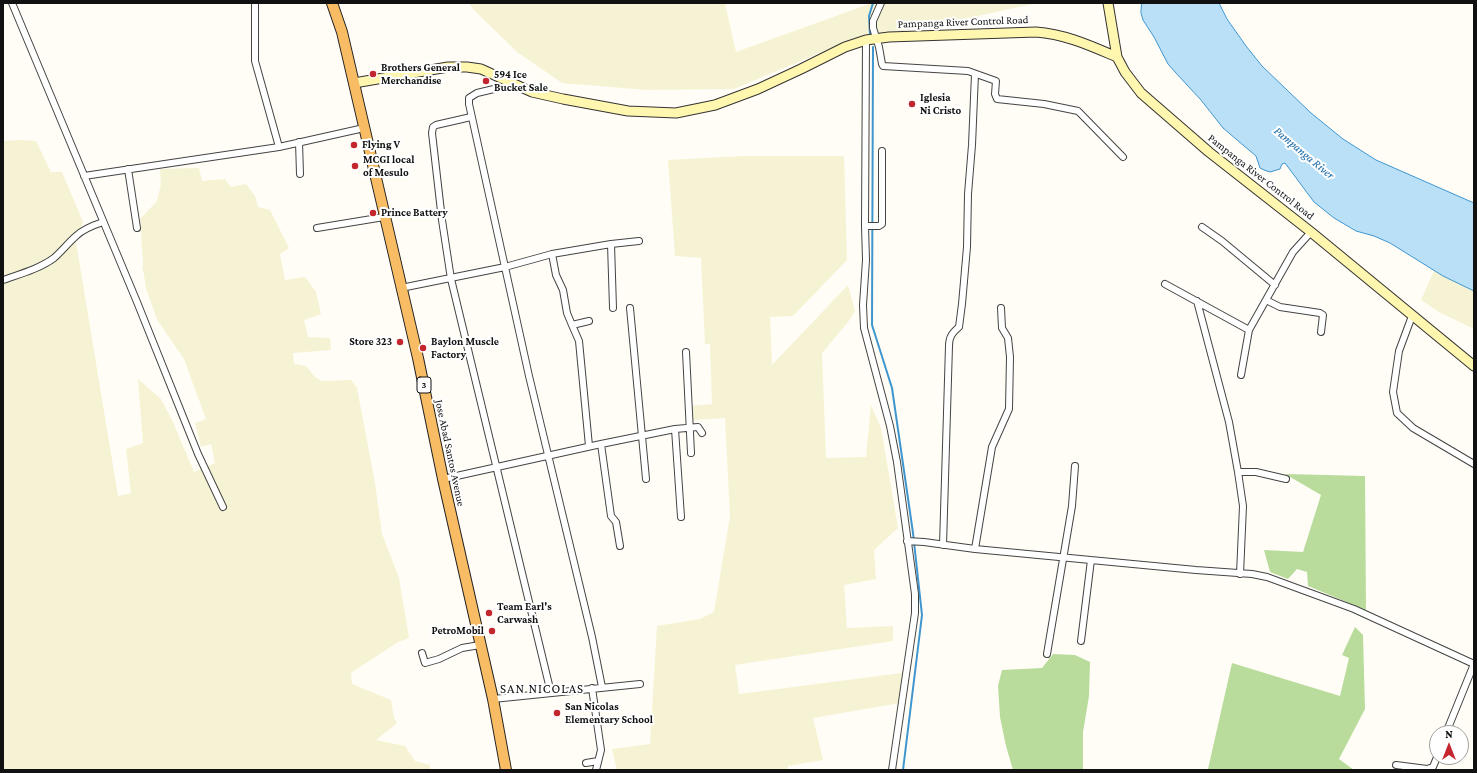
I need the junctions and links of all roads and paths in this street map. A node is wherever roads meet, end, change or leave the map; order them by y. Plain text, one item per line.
1 (12, 3) edge
2 (255, 3) edge
3 (332, 3) edge
4 (881, 3) edge
5 (1108, 3) edge
6 (876, 39) junction
7 (866, 40) junction
8 (1117, 57) junction
9 (975, 74) junction
10 (354, 82) junction
11 (515, 84) junction
12 (471, 117) junction
13 (364, 128) junction
14 (299, 142) junction
15 (279, 147) junction
16 (882, 152) dead end
17 (1123, 157) dead end
18 (128, 169) junction
19 (300, 174) dead end
20 (84, 176) junction
21 (384, 217) junction
22 (103, 222) junction
23 (866, 226) junction
24 (1202, 227) dead end
25 (137, 228) dead end
26 (317, 228) dead end
27 (1311, 232) junction
28 (639, 241) dead end
29 (611, 244) junction
30 (552, 254) junction
31 (505, 267) junction
32 (451, 279) junction
33 (3, 280) edge
34 (1165, 284) dead end
35 (1275, 285) junction
36 (401, 288) junction
37 (1266, 300) junction
38 (1197, 301) junction
39 (613, 308) dead end
40 (630, 308) dead end
41 (1002, 308) dead end
42 (1412, 316) junction
43 (589, 321) dead end
44 (572, 324) junction
45 (1249, 330) junction
46 (1321, 332) dead end
47 (686, 352) dead end
48 (1474, 366) edge
49 (1240, 376) dead end
50 (691, 428) junction
51 (675, 430) junction
52 (702, 433) dead end
53 (641, 436) junction
54 (601, 444) junction
55 (589, 446) junction
56 (691, 453) dead end
57 (548, 456) junction
58 (1474, 464) edge
59 (1075, 466) dead end
60 (498, 467) junction
61 (1238, 472) junction
62 (646, 478) dead end
63 (443, 479) junction
64 (1286, 479) dead end
65 (223, 507) dead end
66 (681, 516) dead end
67 (908, 541) junction
68 (942, 545) junction
69 (620, 546) dead end
70 (975, 548) junction
71 (1064, 557) junction
72 (1091, 560) junction
73 (1240, 574) junction
74 (1081, 640) dead end
75 (480, 644) junction
76 (422, 653) dead end
77 (1047, 654) dead end
78 (1474, 664) edge
79 (640, 684) dead end
80 (602, 687) junction
81 (592, 688) junction
82 (551, 693) junction
83 (493, 699) junction
84 (1449, 725) edge
85 (598, 761) junction
86 (586, 762) dead end
87 (1396, 765) dead end
88 (1434, 765) edge
89 (506, 770) edge
90 (596, 770) edge
91 (892, 770) edge

1 - 20 street
2 - 15 street
3 - 10 highway, Jose Abad Santos Avenue / 3
4 - 6 street
5 - 8 main road
6 - 7 main road, Pampanga River Control Road
6 - 8 main road, Pampanga River Control Road
6 - 9 street
7 - 11 main road, Pampanga River Control Road
7 - 23 street
8 - 27 main road, Pampanga River Control Road
9 - 17 street
9 - 68 street
10 - 11 main road, Pampanga River Control Road
10 - 13 highway, Jose Abad Santos Avenue / 3
11 - 12 street
12 - 31 street
12 - 32 street
13 - 14 street
13 - 21 highway, Jose Abad Santos Avenue / 3
14 - 15 street
14 - 19 street
15 - 18 street
16 - 23 street
18 - 20 street
18 - 25 street
20 - 22 street
21 - 26 street
21 - 36 highway, Jose Abad Santos Avenue / 3
22 - 33 street
22 - 65 street
23 - 67 street
24 - 35 street
27 - 35 street
27 - 42 main road, Pampanga River Control Road
28 - 29 street
29 - 30 street
29 - 39 street
30 - 31 street
30 - 44 street
31 - 32 street
31 - 57 street
32 - 36 street
32 - 60 street
34 - 38 street
35 - 37 street
36 - 63 highway, Jose Abad Santos Avenue / 3
37 - 45 street
37 - 46 street
38 - 45 street
38 - 61 street
40 - 53 street
41 - 70 street
42 - 48 main road, Pampanga River Control Road
42 - 58 street
43 - 44 street
44 - 55 street
45 - 49 street
47 - 50 street
50 - 51 street
50 - 52 street
50 - 56 street
51 - 53 street
51 - 66 street
53 - 54 street
53 - 62 street
54 - 55 street
54 - 69 street
55 - 57 street
57 - 60 street
57 - 80 street
59 - 71 street
60 - 63 street
60 - 82 street
61 - 64 street
61 - 73 street
63 - 75 highway, Jose Abad Santos Avenue / 3
67 - 68 street
67 - 91 street
68 - 70 street
70 - 71 street
71 - 72 street
71 - 77 street
72 - 73 street
72 - 74 street
73 - 78 street
75 - 76 street
75 - 83 highway, Jose Abad Santos Avenue / 3
78 - 84 street
79 - 80 street
80 - 81 street
81 - 82 street
81 - 85 street
82 - 83 street
83 - 89 highway, Jose Abad Santos Avenue / 3
85 - 86 street
85 - 90 street
87 - 88 street

